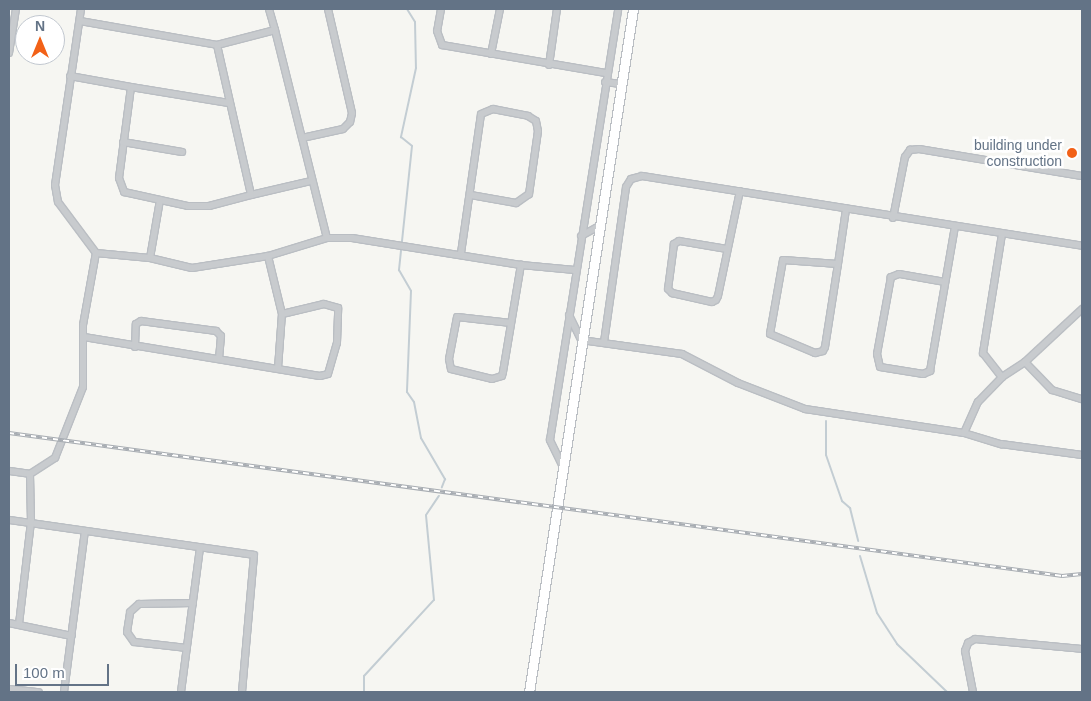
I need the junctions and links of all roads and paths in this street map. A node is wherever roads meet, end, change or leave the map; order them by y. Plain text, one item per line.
1 (16, 9) edge
2 (81, 9) edge
3 (269, 9) edge
4 (328, 9) edge
5 (441, 9) edge
6 (500, 9) edge
7 (557, 9) edge
8 (618, 9) edge
9 (633, 9) edge
10 (80, 21) junction
11 (275, 30) junction
12 (217, 45) junction
13 (9, 53) edge
14 (491, 54) junction
15 (548, 65) junction
16 (606, 73) junction
17 (70, 76) junction
18 (604, 82) junction
19 (621, 84) junction
20 (131, 87) junction
21 (229, 103) junction
22 (302, 138) junction
23 (123, 142) junction
24 (182, 152) dead end
25 (1082, 176) edge
26 (311, 182) junction
27 (740, 191) junction
28 (251, 195) junction
29 (471, 195) junction
30 (160, 200) junction
31 (846, 209) junction
32 (893, 218) junction
33 (598, 227) junction
34 (955, 227) junction
35 (1002, 234) junction
36 (581, 236) junction
37 (326, 238) junction
38 (1082, 246) edge
39 (727, 248) junction
40 (96, 253) junction
41 (461, 253) junction
42 (268, 256) junction
43 (150, 258) junction
44 (838, 264) junction
45 (521, 265) junction
46 (575, 270) junction
47 (944, 282) junction
48 (1082, 309) edge
49 (282, 314) junction
50 (569, 315) junction
51 (511, 323) junction
52 (84, 337) junction
53 (581, 340) junction
54 (604, 342) junction
55 (135, 347) junction
56 (219, 359) junction
57 (1025, 362) junction
58 (278, 368) junction
59 (1002, 377) junction
60 (1082, 399) edge
61 (964, 433) junction
62 (1082, 455) edge
63 (563, 468) junction
64 (9, 471) edge
65 (30, 474) junction
66 (9, 520) edge
67 (31, 522) junction
68 (85, 531) junction
69 (200, 548) junction
70 (193, 603) junction
71 (9, 623) edge
72 (19, 624) junction
73 (72, 636) junction
74 (187, 648) junction
75 (1082, 648) edge
76 (9, 690) edge
77 (39, 692) edge
78 (64, 692) edge
79 (181, 692) edge
80 (242, 692) edge
81 (529, 692) edge
82 (973, 692) edge

1 - 13 street
2 - 10 street
3 - 11 street
4 - 22 street
5 - 14 street
6 - 14 street
7 - 15 street
8 - 16 street
9 - 19 street
10 - 12 street
10 - 17 street
11 - 12 street
11 - 22 street
12 - 21 street
14 - 15 street
15 - 16 street
16 - 18 street
17 - 20 street
17 - 40 street
18 - 19 street
18 - 36 street
19 - 33 street
20 - 21 street
20 - 23 street
21 - 28 street
22 - 26 street
23 - 24 street
23 - 30 street
25 - 32 street
26 - 28 street
26 - 37 street
27 - 31 street
27 - 39 street
27 - 54 street
28 - 30 street
29 - 29 street
29 - 41 street
30 - 43 street
31 - 32 street
31 - 44 street
32 - 34 street
33 - 36 street
33 - 53 street
34 - 35 street
34 - 47 street
35 - 38 street
35 - 59 street
36 - 46 street
37 - 41 street
37 - 42 street
39 - 39 street
40 - 43 street
40 - 52 street
41 - 45 street
42 - 43 street
42 - 49 street
44 - 44 street
45 - 46 street
45 - 51 street
46 - 50 street
47 - 47 street
48 - 57 street
49 - 58 street
49 - 58 street
50 - 53 street
50 - 63 street
51 - 51 street
52 - 55 street
52 - 65 street
53 - 54 street
53 - 63 street
54 - 61 street
55 - 56 street
55 - 56 street
56 - 58 street
57 - 59 street
57 - 60 street
59 - 61 street
61 - 62 street
63 - 81 street
64 - 65 street
65 - 67 street
66 - 67 street
67 - 68 street
67 - 72 street
68 - 69 street
68 - 73 street
69 - 70 street
69 - 80 street
70 - 74 street
70 - 74 street
71 - 72 street
72 - 73 street
73 - 78 street
74 - 79 street
75 - 82 street
76 - 77 street

